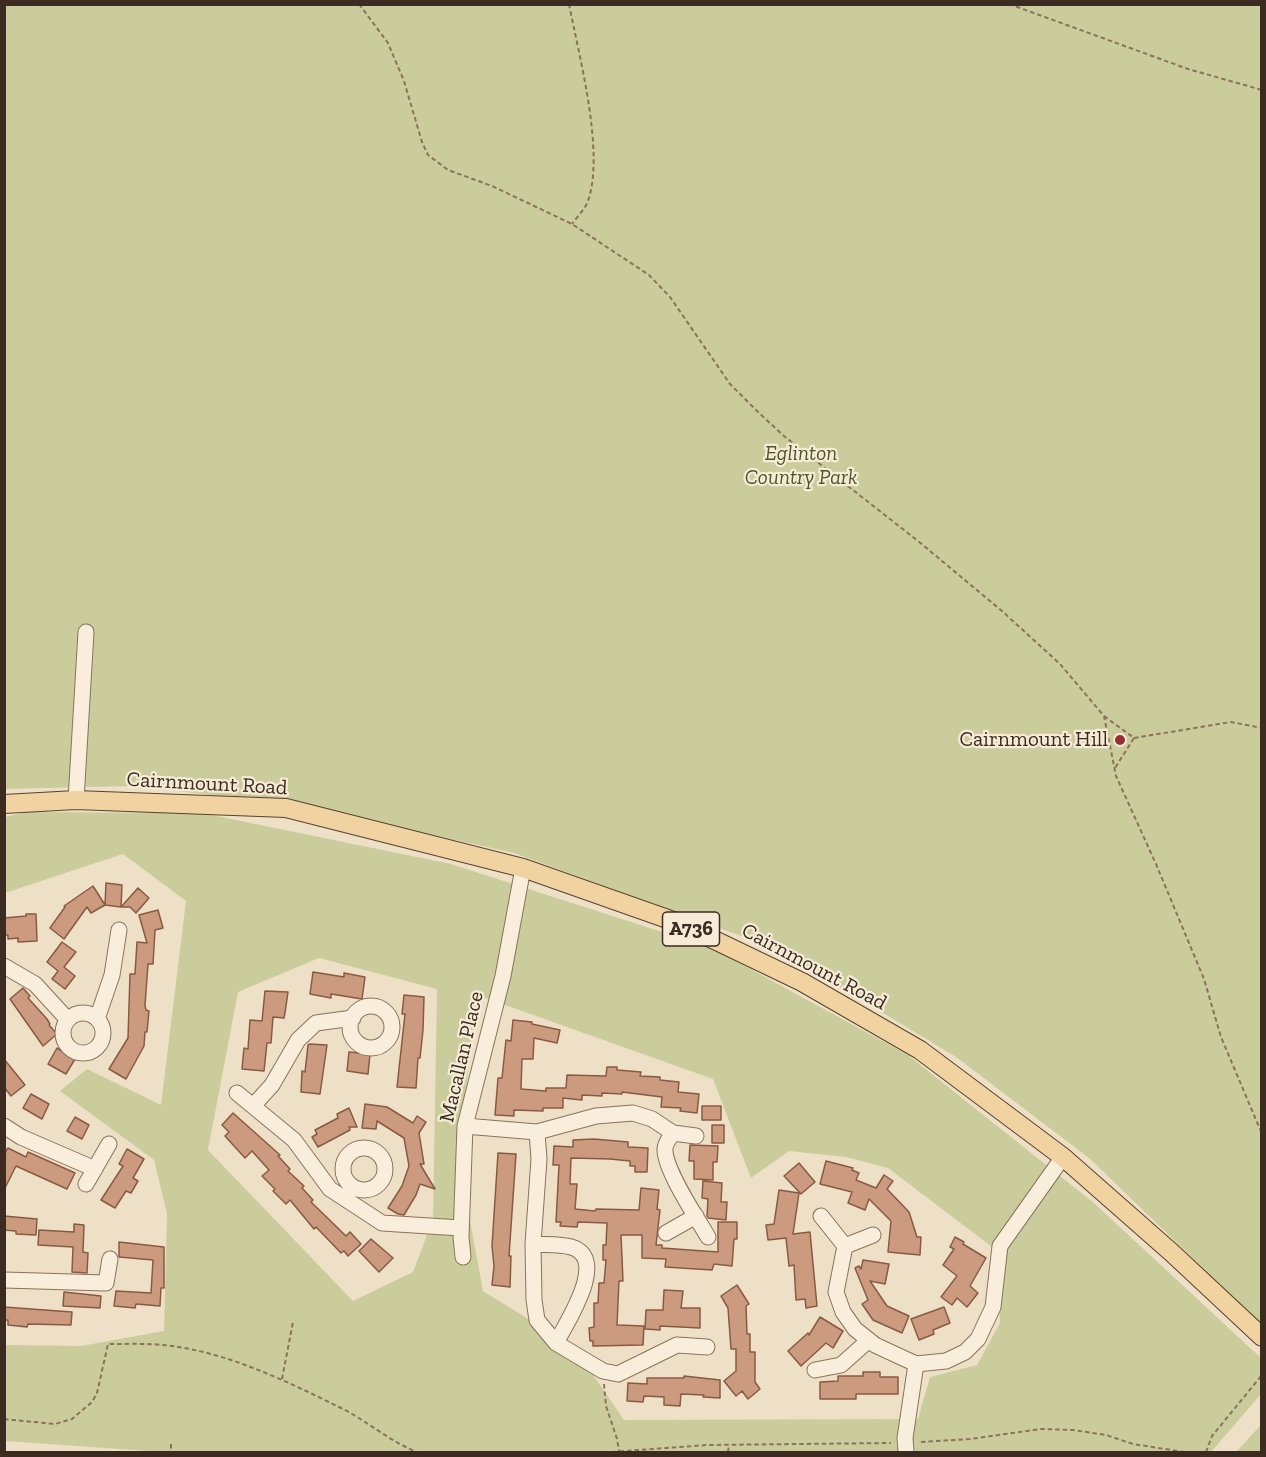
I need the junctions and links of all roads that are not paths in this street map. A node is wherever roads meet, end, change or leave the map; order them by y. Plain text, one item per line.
1 (86, 632) dead end
2 (76, 800) junction
3 (4, 804) edge
4 (523, 868) junction
5 (119, 930) dead end
6 (4, 966) edge
7 (97, 1018) junction
8 (352, 1018) dead end
9 (68, 1020) junction
10 (237, 1093) dead end
11 (253, 1106) junction
12 (4, 1126) edge
13 (465, 1126) junction
14 (537, 1132) junction
15 (673, 1133) junction
16 (696, 1136) dead end
17 (109, 1144) dead end
18 (1063, 1157) junction
19 (95, 1169) junction
20 (345, 1179) dead end
21 (86, 1184) dead end
22 (330, 1189) junction
23 (696, 1216) junction
24 (821, 1216) dead end
25 (461, 1228) junction
26 (666, 1233) dead end
27 (873, 1235) dead end
28 (708, 1237) dead end
29 (533, 1244) junction
30 (845, 1246) junction
31 (463, 1257) dead end
32 (110, 1259) dead end
33 (4, 1280) edge
34 (1262, 1337) edge
35 (869, 1340) junction
36 (556, 1342) junction
37 (706, 1347) dead end
38 (916, 1365) junction
39 (815, 1370) dead end
40 (906, 1445) edge

1 - 2 street
2 - 3 main road, Cairnmount Road / A736
2 - 4 main road, Cairnmount Road / A736
4 - 13 street, Macallan Place
4 - 18 main road, Cairnmount Road / A736
5 - 7 street
6 - 9 street
7 - 9 street
7 - 9 street
8 - 11 street
10 - 11 street
11 - 22 street
12 - 19 street
13 - 14 street
13 - 25 street, Macallan Place
14 - 15 street
14 - 29 street
15 - 16 street
15 - 23 street
17 - 19 street
18 - 34 main road, Cairnmount Road / A736
18 - 38 street
19 - 21 street
20 - 22 street
22 - 25 street
23 - 26 street
23 - 28 street
24 - 30 street
25 - 31 street, Macallan Place
27 - 30 street
29 - 36 street
29 - 36 street
30 - 35 street
32 - 33 street
35 - 38 street
35 - 39 street
36 - 37 street
38 - 40 street

